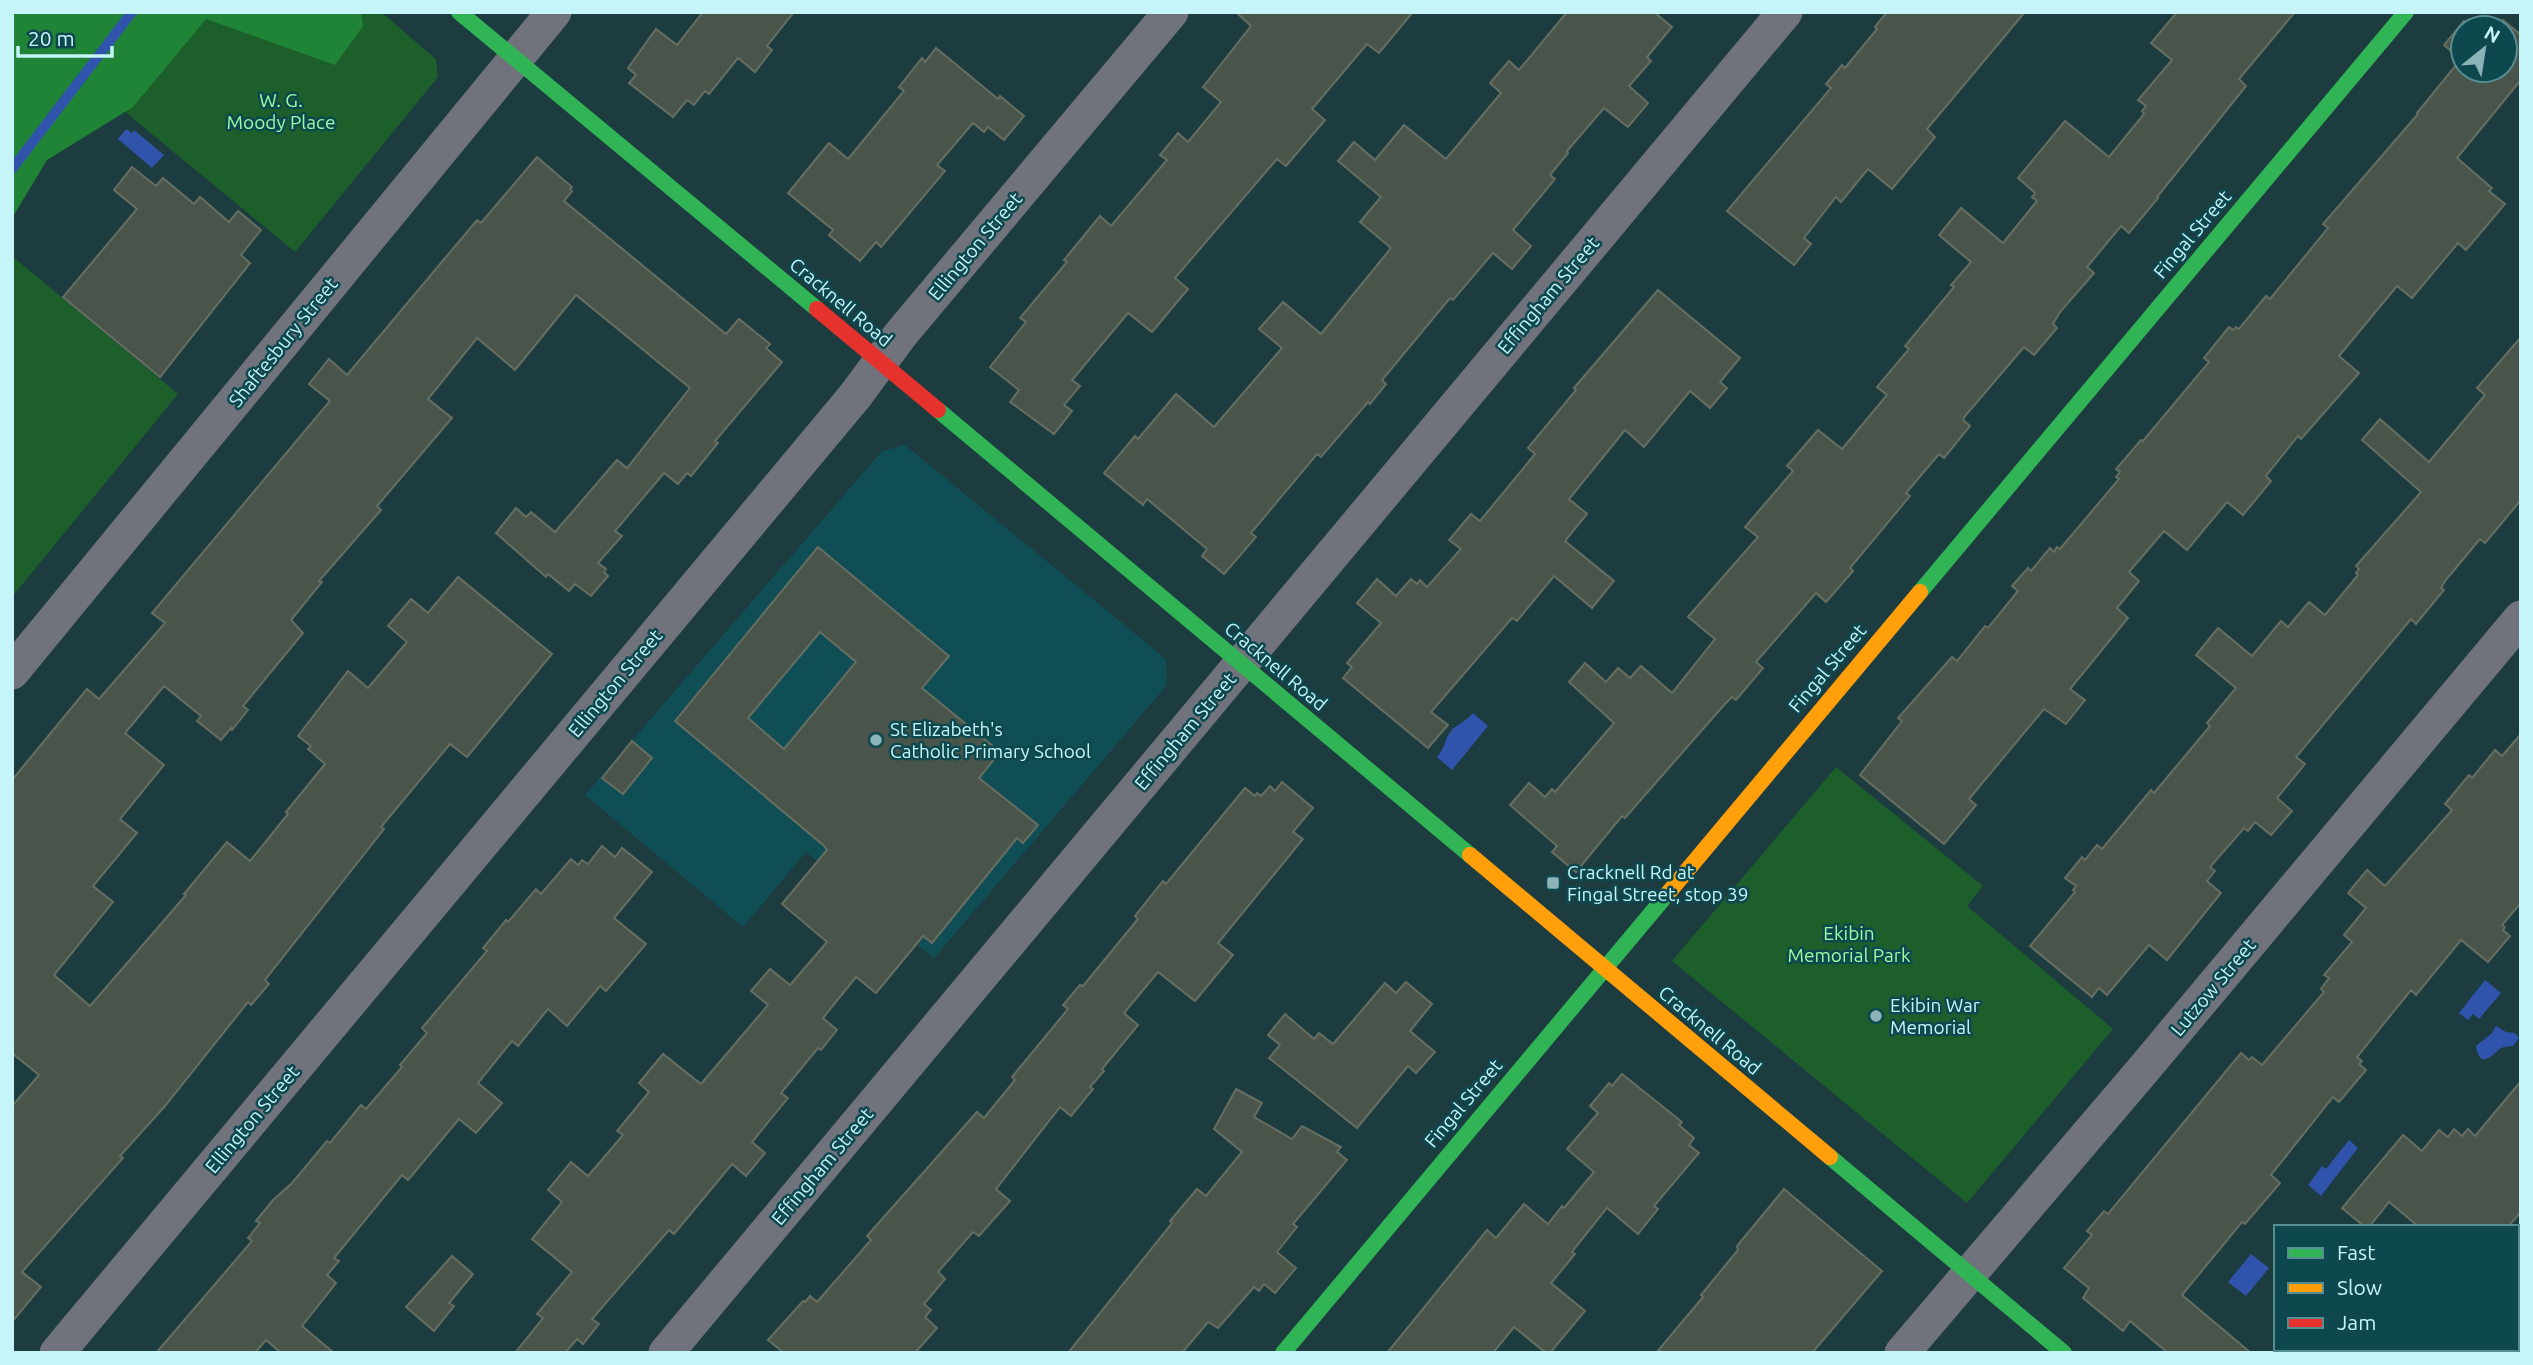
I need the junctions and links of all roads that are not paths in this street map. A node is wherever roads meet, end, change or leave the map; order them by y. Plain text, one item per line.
1 (459, 12) edge
2 (554, 12) edge
3 (1171, 12) edge
4 (1785, 12) edge
5 (2406, 12) edge
6 (515, 58) junction
7 (880, 362) junction
8 (2521, 618) edge
9 (1241, 664) junction
10 (12, 672) edge
11 (1604, 968) junction
12 (1968, 1273) junction
13 (57, 1353) edge
14 (666, 1353) edge
15 (1283, 1353) edge
16 (1902, 1353) edge
17 (2064, 1353) edge

1 - 6 street, Cracknell Road
2 - 6 street, Shaftesbury Street
3 - 7 street, Ellington Street
4 - 9 street, Effingham Street
5 - 11 street, Fingal Street
6 - 7 street, Cracknell Road
6 - 10 street, Shaftesbury Street
7 - 9 street, Cracknell Road
7 - 13 street, Ellington Street
8 - 12 street, Lutzow Street
9 - 11 street, Cracknell Road
9 - 14 street, Effingham Street
11 - 12 street, Cracknell Road
11 - 15 street, Fingal Street
12 - 16 street, Lutzow Street
12 - 17 street, Cracknell Road

